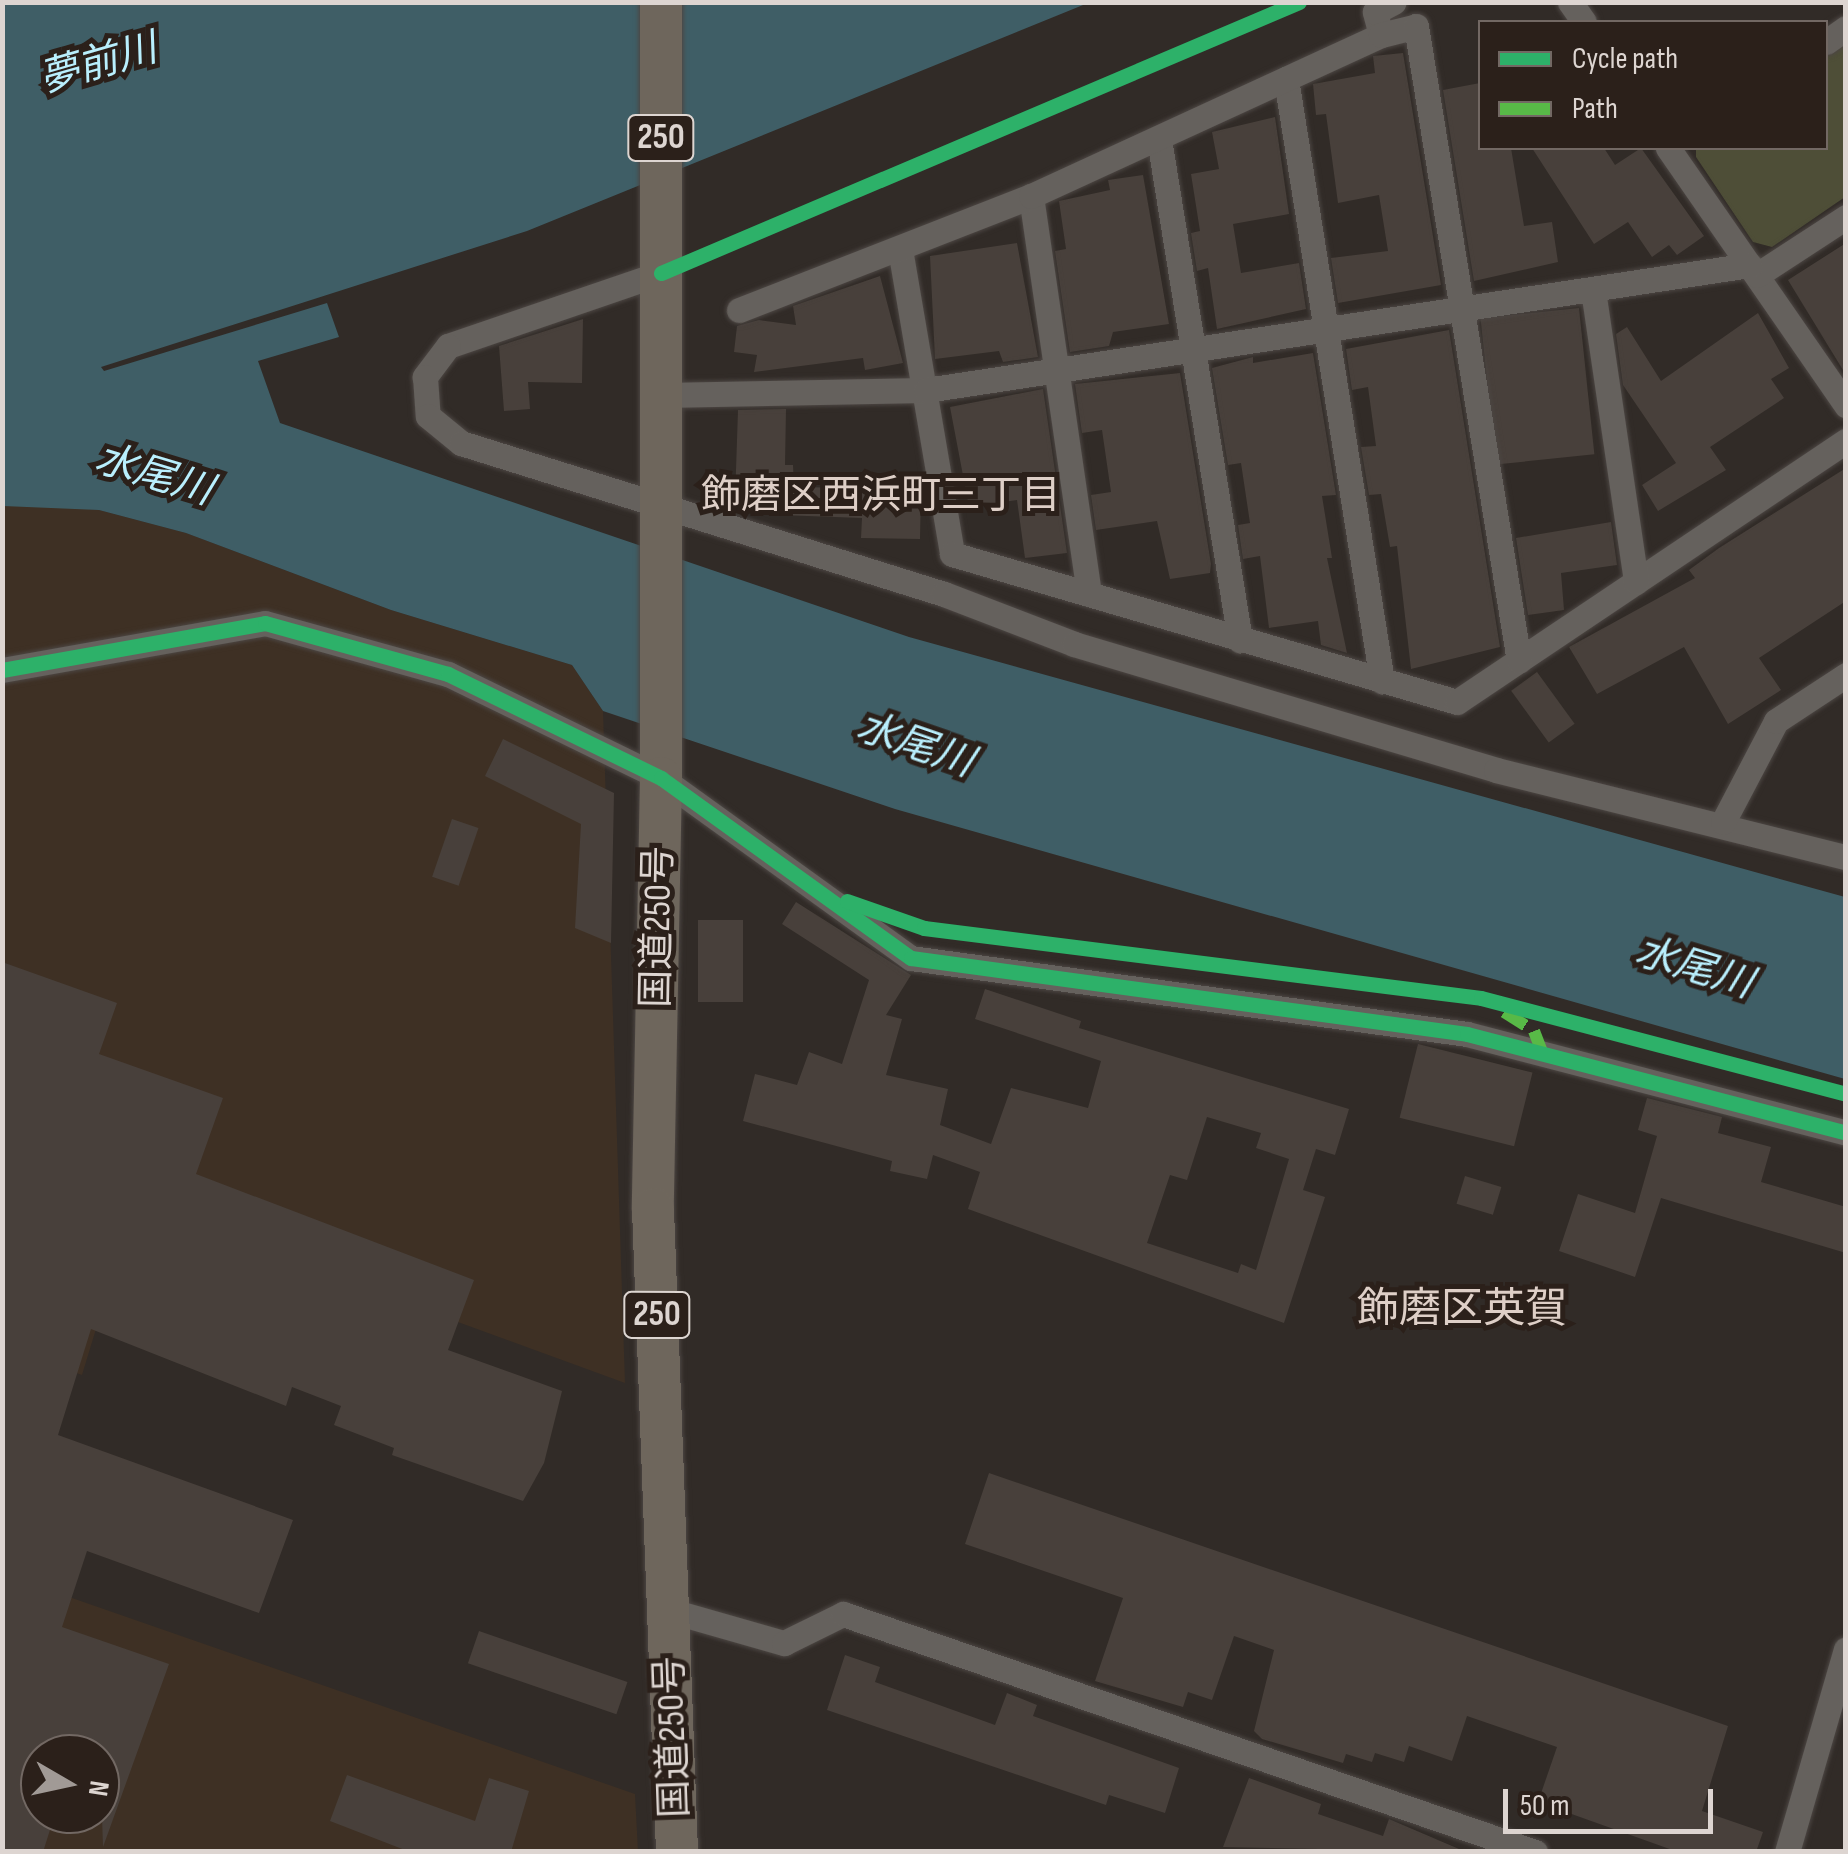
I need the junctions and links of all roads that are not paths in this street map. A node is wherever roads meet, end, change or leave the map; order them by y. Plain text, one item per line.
1 (661, 2) edge
2 (1394, 2) edge
3 (1381, 35) junction
4 (1286, 79) junction
5 (1159, 139) junction
6 (1672, 150) edge
7 (1032, 196) junction
8 (1846, 217) edge
9 (900, 249) junction
10 (1754, 270) junction
11 (661, 272) junction
12 (1593, 290) junction
13 (1466, 308) junction
14 (739, 310) dead end
15 (1328, 330) junction
16 (1192, 350) junction
17 (1058, 370) junction
18 (926, 390) junction
19 (662, 394) junction
20 (1846, 405) edge
21 (1846, 441) edge
22 (662, 503) junction
23 (1636, 582) junction
24 (1089, 594) junction
25 (1240, 640) junction
26 (1520, 661) junction
27 (2, 670) edge
28 (1846, 675) edge
29 (1382, 681) junction
30 (661, 778) junction
31 (1724, 822) junction
32 (1846, 857) edge
33 (1846, 1133) edge
34 (668, 1610) junction
35 (1846, 1649) edge
36 (677, 1852) edge
37 (1535, 1852) edge
38 (1788, 1852) edge

1 - 11 highway, 国道250号 / 250
2 - 3 street
3 - 4 street
3 - 13 street
4 - 5 street
4 - 15 street
5 - 7 street
5 - 16 street
6 - 10 street
7 - 9 street
7 - 17 street
8 - 10 street
9 - 14 street
9 - 18 street
10 - 12 street
10 - 20 street
11 - 19 highway, 国道250号 / 250
11 - 22 street
12 - 13 street
12 - 23 street
13 - 15 street
13 - 26 street
15 - 16 street
15 - 29 street
16 - 17 street
16 - 25 street
17 - 18 street
17 - 24 street
18 - 19 street
18 - 24 street
19 - 22 highway, 国道250号 / 250
21 - 23 street
22 - 30 highway, 国道250号 / 250
22 - 31 street
23 - 26 street
24 - 25 street
25 - 29 street
26 - 29 street
27 - 30 street
28 - 31 street
30 - 33 street
30 - 34 highway, 国道250号 / 250
31 - 32 street
34 - 36 highway, 国道250号 / 250
34 - 37 street
35 - 38 street

